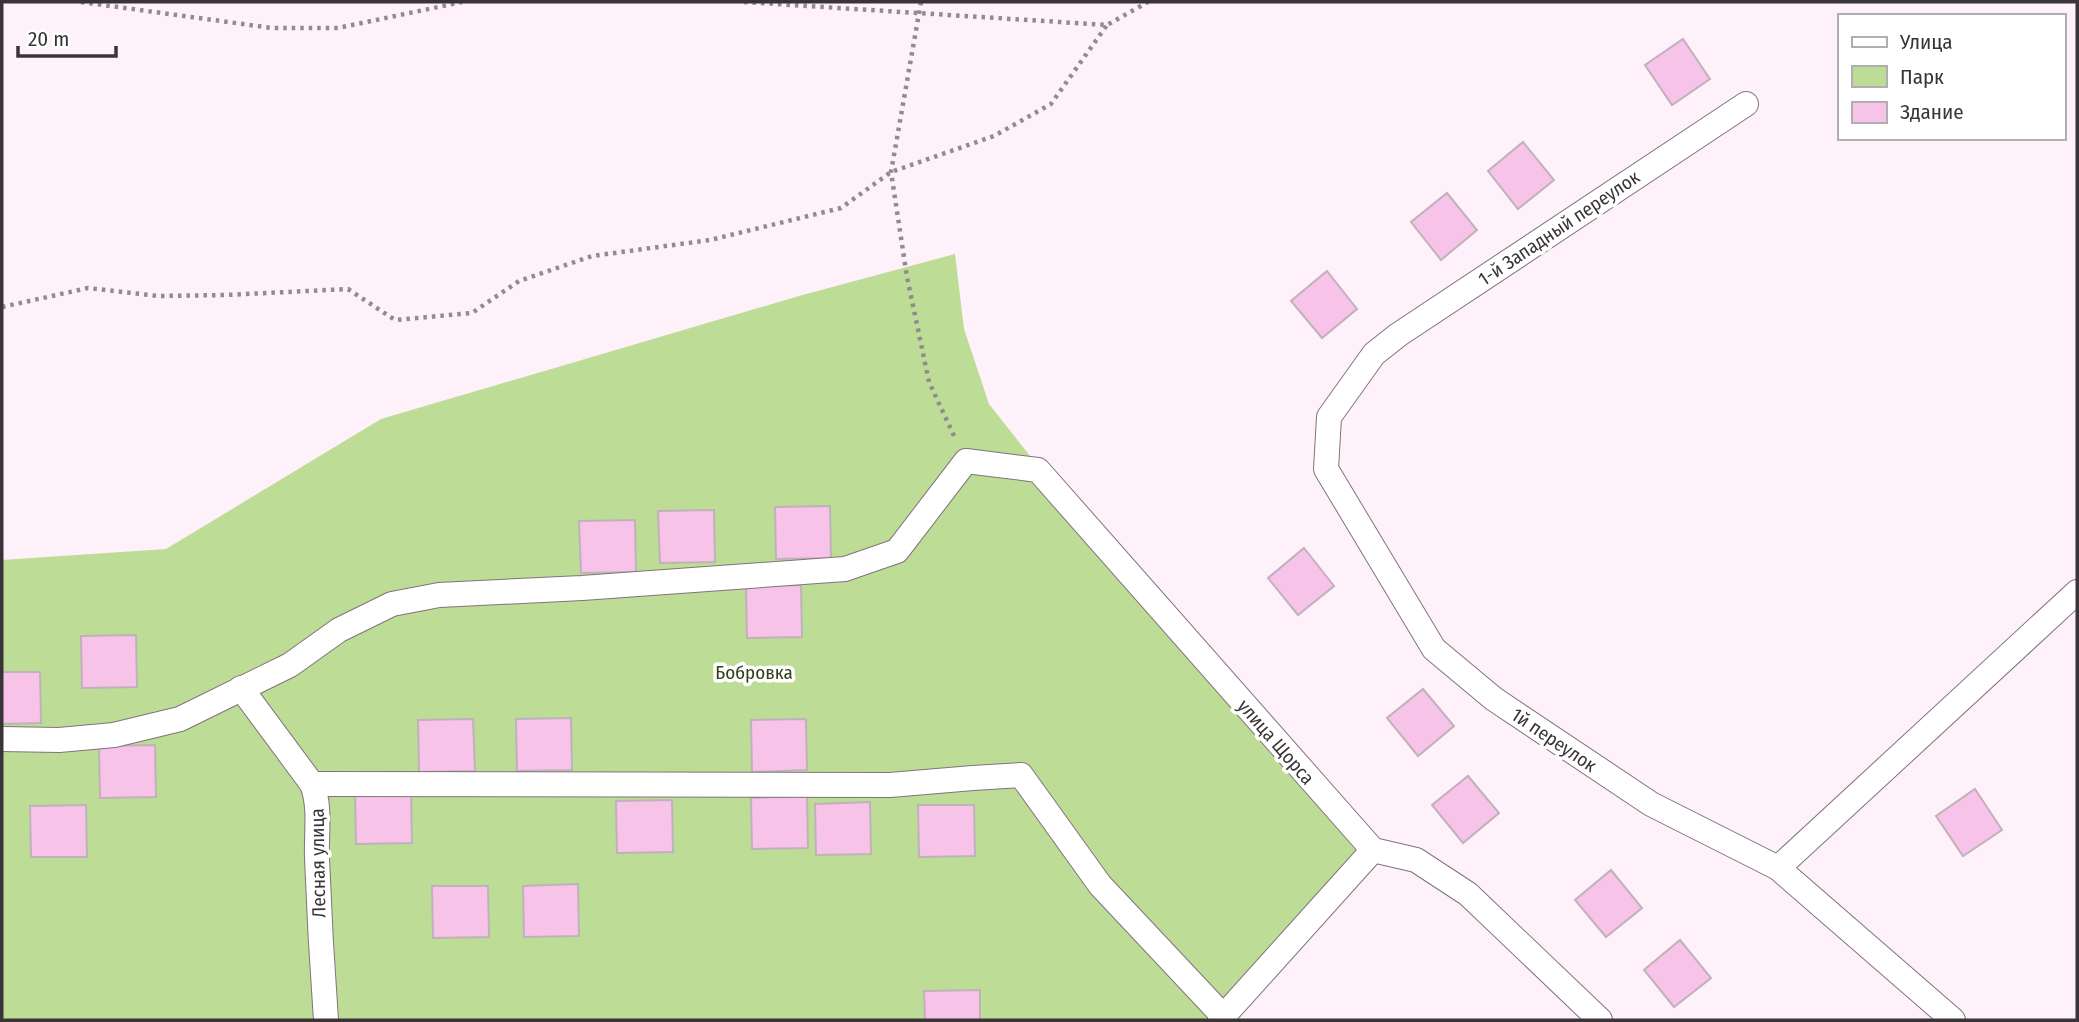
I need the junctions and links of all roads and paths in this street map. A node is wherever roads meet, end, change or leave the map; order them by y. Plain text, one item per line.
1 (82, 2) edge
2 (462, 2) edge
3 (744, 2) edge
4 (920, 2) edge
5 (1148, 2) edge
6 (919, 13) junction
7 (1107, 25) junction
8 (1746, 104) dead end
9 (891, 172) junction
10 (2, 307) edge
11 (1374, 354) joint
12 (966, 461) junction
13 (2077, 592) edge
14 (241, 688) junction
15 (2, 739) edge
16 (312, 783) junction
17 (1373, 850) junction
18 (1778, 868) junction
19 (1222, 1018) edge
20 (326, 1020) edge
21 (1600, 1020) edge
22 (1953, 1020) edge

1 - 2 path
3 - 6 path
4 - 6 path
5 - 7 path
6 - 7 path
6 - 9 path
7 - 9 path
8 - 11 street, 1-й Западный переулок
9 - 10 path
9 - 12 path
11 - 18 street, 1й переулок
12 - 14 street
12 - 17 street, улица Щорса
13 - 18 street
14 - 15 street
14 - 16 street, Лесная улица
16 - 19 street
16 - 20 street, Лесная улица
17 - 19 street
17 - 21 street
18 - 22 street, 1й переулок

